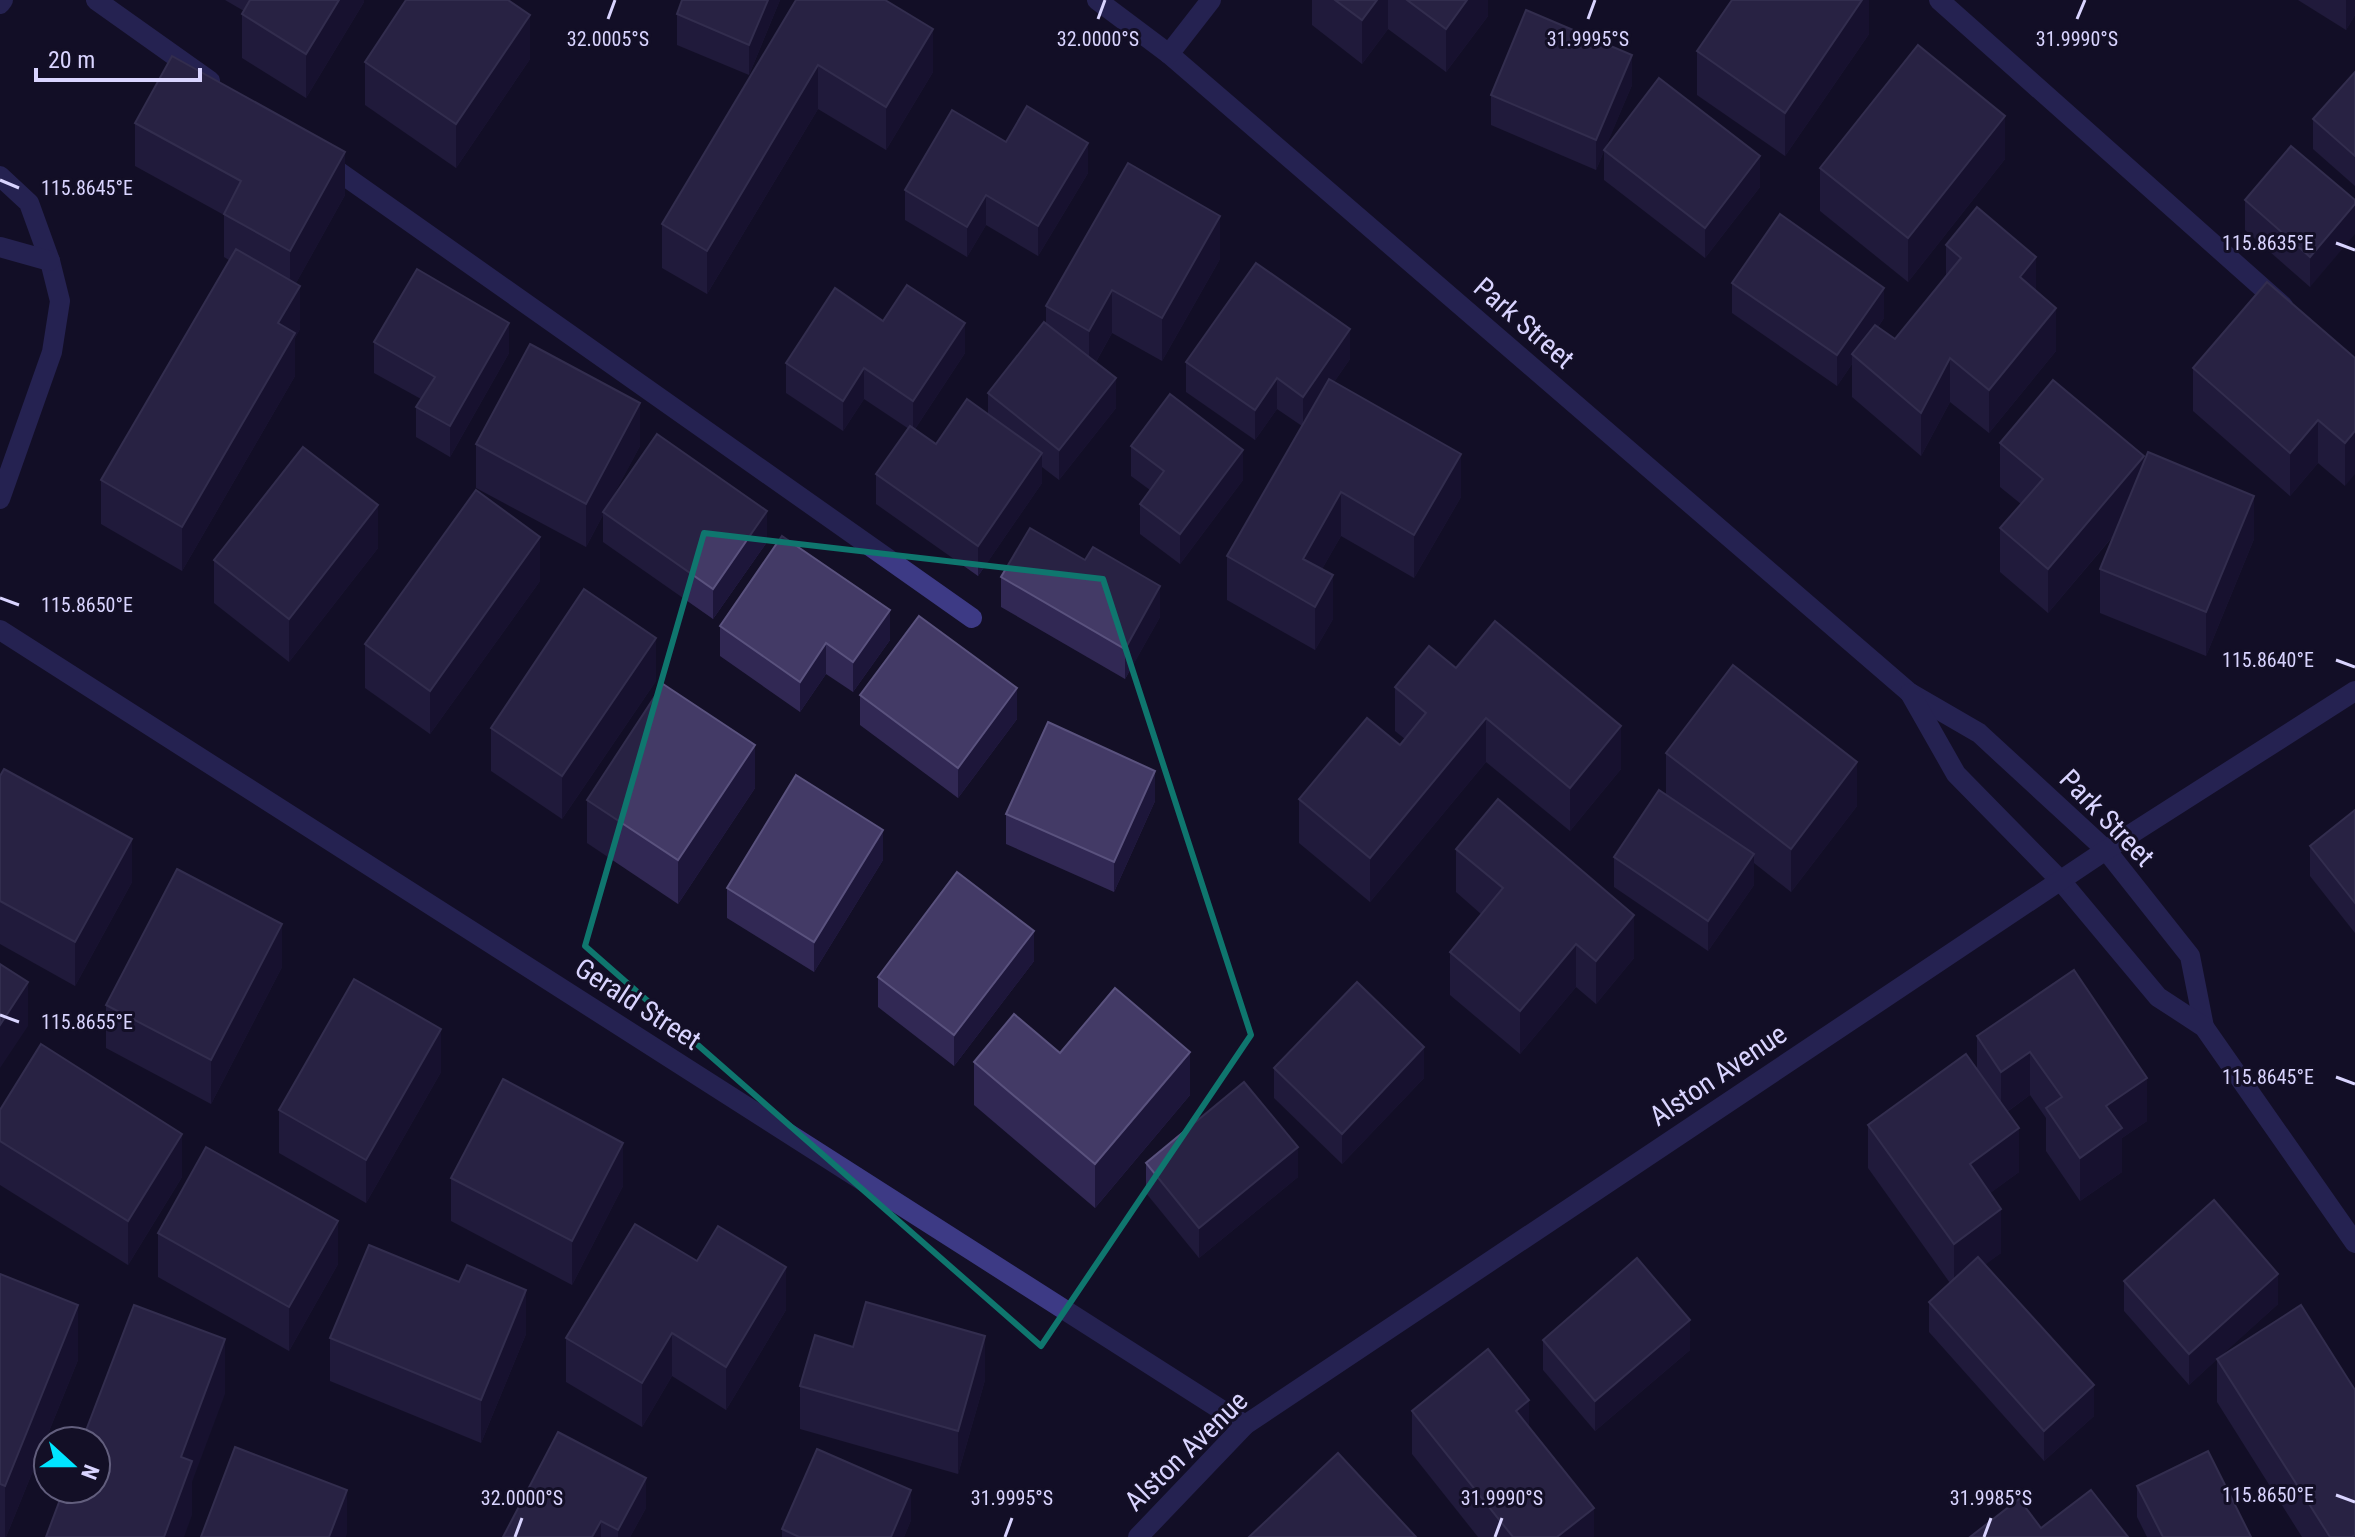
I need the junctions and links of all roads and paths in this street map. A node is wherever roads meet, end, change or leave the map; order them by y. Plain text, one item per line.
1 (96, 0) edge
2 (1097, 0) edge
3 (1211, 0) edge
4 (1939, 0) edge
5 (1169, 54) junction
6 (225, 91) edge
7 (315, 155) edge
8 (0, 176) edge
9 (0, 247) edge
10 (50, 261) junction
11 (2296, 317) edge
12 (0, 499) edge
13 (972, 618) dead end
14 (0, 630) edge
15 (2355, 691) edge
16 (1910, 693) junction
17 (2106, 850) junction
18 (2061, 881) junction
19 (2204, 1027) junction
20 (2355, 1243) edge
21 (1245, 1425) junction
22 (1138, 1537) edge

1 - 6 street
2 - 5 street, Park Street
3 - 5 street
4 - 11 street
5 - 16 street, Park Street
7 - 13 street
8 - 10 street
9 - 10 street
10 - 12 street
14 - 21 street, Gerald Street
15 - 17 street, Alston Avenue
16 - 17 street, Park Street
16 - 18 street, Park Street
17 - 18 street, Alston Avenue
17 - 19 street, Park Street
18 - 19 street, Park Street
18 - 21 street, Alston Avenue
19 - 20 street, Park Street
21 - 22 street, Alston Avenue

